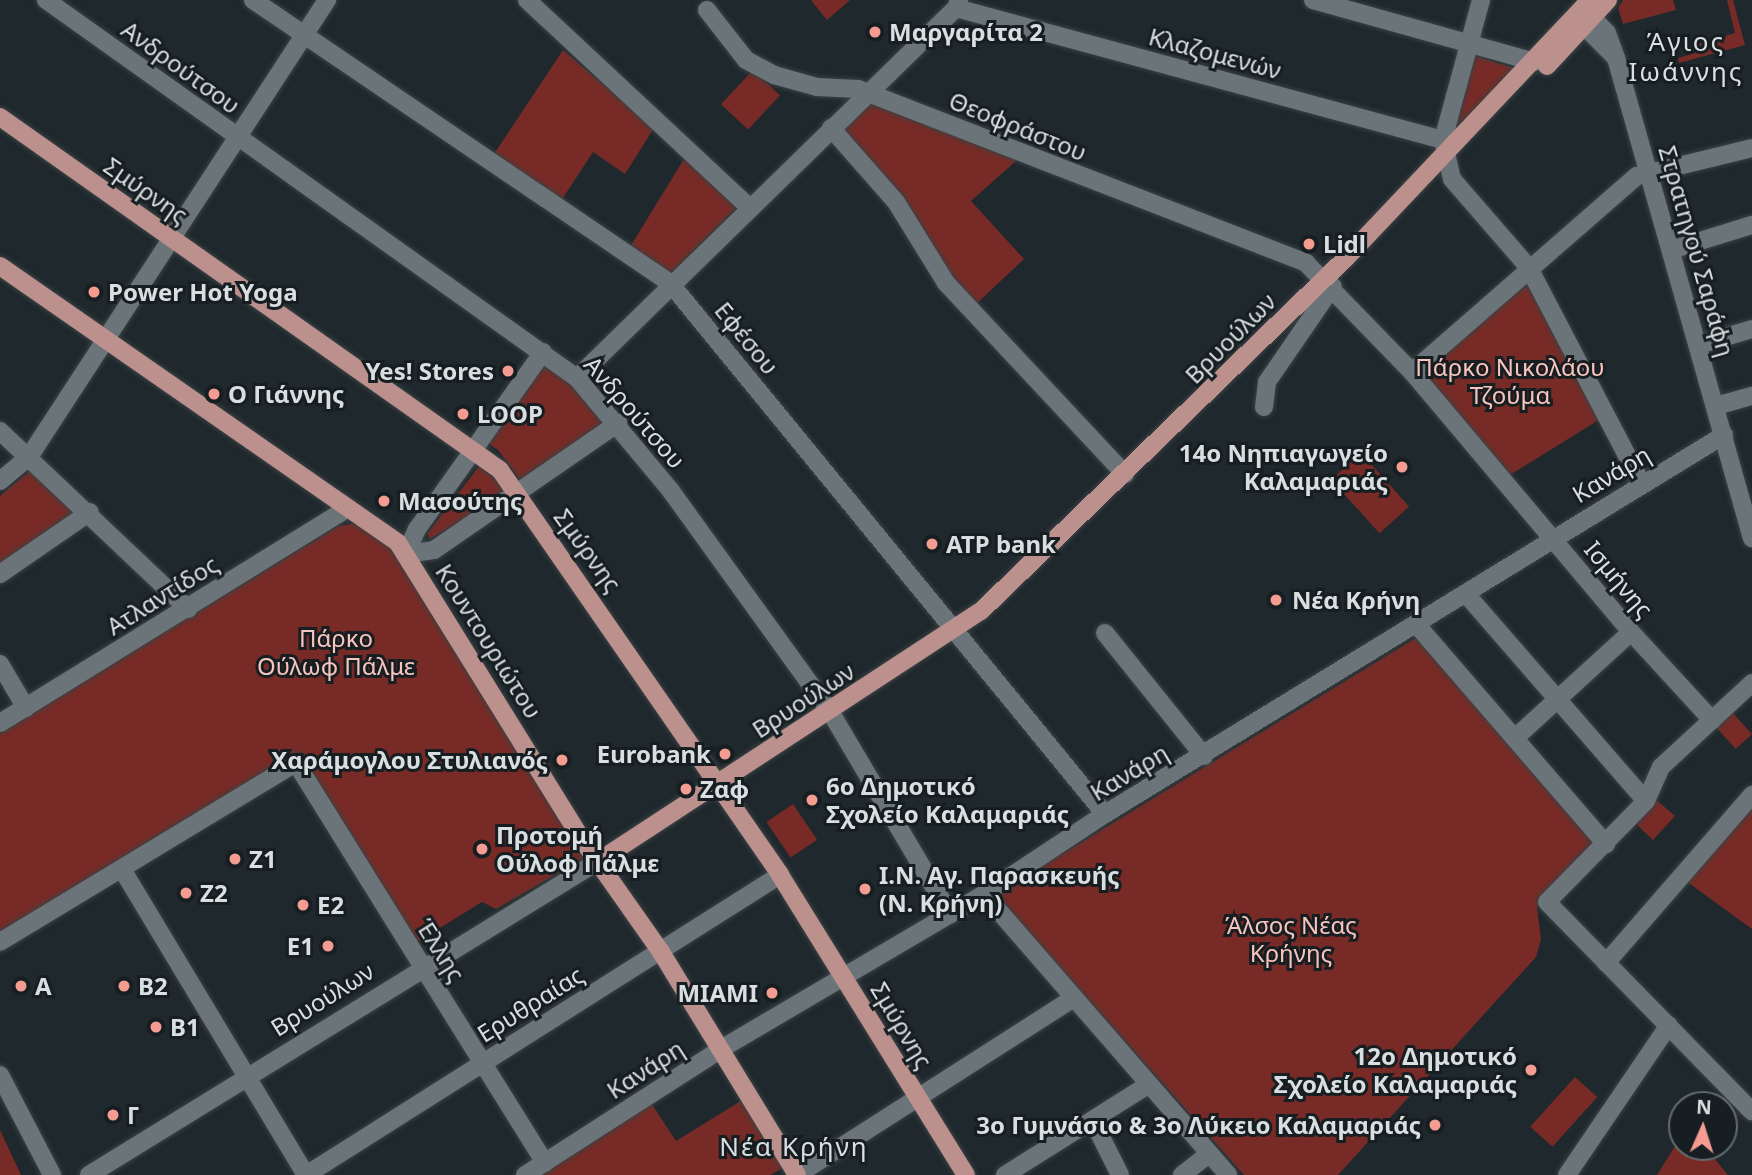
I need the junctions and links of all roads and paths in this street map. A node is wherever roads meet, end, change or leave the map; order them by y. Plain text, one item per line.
1 (46, 0) edge
2 (253, 0) edge
3 (327, 0) edge
4 (527, 0) edge
5 (1313, 0) edge
6 (1481, 0) edge
7 (1608, 0) edge
8 (958, 4) edge
9 (707, 10) dead end
10 (1586, 15) edge
11 (302, 34) junction
12 (1470, 43) junction
13 (1600, 46) junction
14 (1567, 47) junction
15 (1616, 58) junction
16 (1535, 62) junction
17 (870, 94) junction
18 (0, 117) edge
19 (831, 128) junction
20 (235, 136) junction
21 (1447, 148) junction
22 (1752, 148) edge
23 (1650, 175) junction
24 (749, 207) junction
25 (1752, 225) edge
26 (170, 237) junction
27 (1671, 250) junction
28 (0, 266) edge
29 (1529, 268) junction
30 (1329, 282) junction
31 (670, 284) junction
32 (1752, 329) edge
33 (106, 340) junction
34 (1699, 345) junction
35 (543, 352) junction
36 (1412, 372) junction
37 (577, 378) junction
38 (1752, 396) edge
39 (1716, 406) junction
40 (1264, 407) dead end
41 (618, 423) junction
42 (0, 431) edge
43 (1724, 435) junction
44 (475, 448) junction
45 (29, 457) junction
46 (1125, 474) junction
47 (0, 481) edge
48 (1642, 484) junction
49 (518, 495) junction
50 (1748, 507) edge
51 (348, 508) junction
52 (90, 512) junction
53 (1553, 537) junction
54 (1752, 538) edge
55 (407, 554) junction
56 (0, 574) edge
57 (1466, 594) junction
58 (188, 609) junction
59 (1416, 624) junction
60 (954, 630) junction
61 (1631, 632) junction
62 (1105, 633) dead end
63 (0, 664) edge
64 (1752, 683) edge
65 (1555, 700) junction
66 (26, 708) junction
67 (831, 713) junction
68 (1712, 720) junction
69 (0, 723) edge
70 (1515, 738) junction
71 (1204, 756) junction
72 (719, 783) junction
73 (1752, 795) edge
74 (1646, 801) junction
75 (1105, 814) junction
76 (1606, 844) junction
77 (597, 862) junction
78 (122, 869) junction
79 (780, 875) junction
80 (984, 894) junction
81 (950, 914) junction
82 (0, 942) edge
83 (661, 952) junction
84 (1606, 963) junction
85 (421, 966) junction
86 (844, 976) junction
87 (1072, 999) junction
88 (1669, 1025) junction
89 (721, 1049) junction
90 (482, 1063) junction
91 (0, 1075) edge
92 (245, 1077) junction
93 (1149, 1085) junction
94 (918, 1099) junction
95 (1752, 1111) edge
96 (1093, 1121) junction
97 (1208, 1155) junction
98 (545, 1163) junction
99 (52, 1175) edge
100 (89, 1175) edge
101 (306, 1175) edge
102 (525, 1175) edge
103 (797, 1175) edge
104 (966, 1175) edge
105 (1005, 1175) edge
106 (1120, 1175) edge
107 (1182, 1175) edge
108 (1228, 1175) edge
109 (1567, 1175) edge

1 - 20 street, Ανδρούτσου
2 - 11 street, Εφέσου
3 - 11 street
4 - 24 street
5 - 12 street
6 - 12 street
7 - 10 main road, Βρυούλων
8 - 17 street
8 - 21 street, Κλαζομενών
9 - 17 street, Θεοφράστου
10 - 13 street
10 - 14 main road, Βρυούλων
10 - 15 street, Στρατηγού Σαράφη
10 - 16 main road, Βρυούλων
11 - 20 street
11 - 31 street, Εφέσου
12 - 16 street
12 - 21 street
13 - 14 street
13 - 15 street
14 - 21 main road, Βρυούλων
15 - 23 street, Στρατηγού Σαράφη
16 - 21 main road, Βρυούλων
17 - 19 street
17 - 30 street, Θεοφράστου
18 - 26 main road, Σμύρνης
19 - 24 street
19 - 46 street
20 - 26 street
20 - 35 street, Ανδρούτσου
21 - 29 street
21 - 30 main road, Βρυούλων
22 - 23 street
23 - 27 street, Στρατηγού Σαράφη
23 - 29 street
24 - 31 street
25 - 27 street
26 - 33 street
26 - 44 main road, Σμύρνης
27 - 34 street, Στρατηγού Σαράφη
28 - 33 main road, Κουντουριώτου
29 - 36 street
29 - 48 street
30 - 36 street, Ισμήνης
30 - 40 street
30 - 46 main road, Βρυούλων
31 - 37 street
31 - 60 street, Εφέσου
32 - 34 street
33 - 45 street
33 - 51 main road, Κουντουριώτου
34 - 39 street, Στρατηγού Σαράφη
35 - 37 street, Ανδρούτσου
35 - 44 street
36 - 53 street, Ισμήνης
37 - 41 street, Ανδρούτσου
38 - 39 street
39 - 43 street, Στρατηγού Σαράφη
41 - 49 street
41 - 67 street, Ανδρούτσου
42 - 45 street
43 - 48 street, Κανάρη
43 - 50 street, Στρατηγού Σαράφη
44 - 49 main road, Σμύρνης
44 - 55 street
45 - 47 street
45 - 52 street
46 - 60 main road, Βρυούλων
48 - 53 street, Κανάρη
49 - 55 street
49 - 72 main road, Σμύρνης
50 - 54 street, Στρατηγού Σαράφη
51 - 55 main road, Κουντουριώτου
51 - 58 street, Ατλαντίδος
52 - 56 street
52 - 58 street
53 - 57 street, Κανάρη
53 - 61 street, Ισμήνης
55 - 77 main road, Κουντουριώτου
57 - 59 street, Κανάρη
57 - 65 street
58 - 66 street, Ατλαντίδος
59 - 70 street
59 - 71 street, Κανάρη
60 - 67 main road, Βρυούλων
60 - 75 street, Εφέσου
61 - 65 street
61 - 68 street, Ισμήνης
62 - 71 street
63 - 66 street
64 - 68 street
65 - 70 street
65 - 74 street
66 - 69 street, Ατλαντίδος
67 - 72 main road, Βρυούλων
67 - 81 street, Ανδρούτσου
68 - 74 street
70 - 76 street
71 - 75 street, Κανάρη
72 - 77 main road, Βρυούλων
72 - 79 main road, Σμύρνης
73 - 84 street
74 - 76 street
75 - 80 street, Κανάρη
76 - 84 street
77 - 83 main road, Κουντουριώτου
77 - 85 street, Βρυούλων
78 - 82 street
78 - 85 street, Έλλης
78 - 92 street
79 - 83 street, Ερυθραίας
79 - 86 main road, Σμύρνης
80 - 81 street, Κανάρη
80 - 87 street
81 - 86 street, Κανάρη
83 - 89 main road, Κουντουριώτου
83 - 90 street, Ερυθραίας
84 - 88 street
85 - 90 street, Έλλης
85 - 92 street, Βρυούλων
86 - 89 street, Κανάρη
86 - 94 main road, Σμύρνης
87 - 93 street
87 - 94 street
88 - 95 street
88 - 109 street
89 - 98 street, Κανάρη
89 - 103 main road, Κουντουριώτου
90 - 98 street, Έλλης
90 - 101 street, Ερυθραίας
91 - 99 street
92 - 100 street, Βρυούλων
92 - 101 street
93 - 96 street
93 - 97 street
94 - 103 street
94 - 104 main road, Σμύρνης
96 - 105 street
96 - 106 street
97 - 107 street
97 - 108 street
98 - 102 street, Κανάρη

